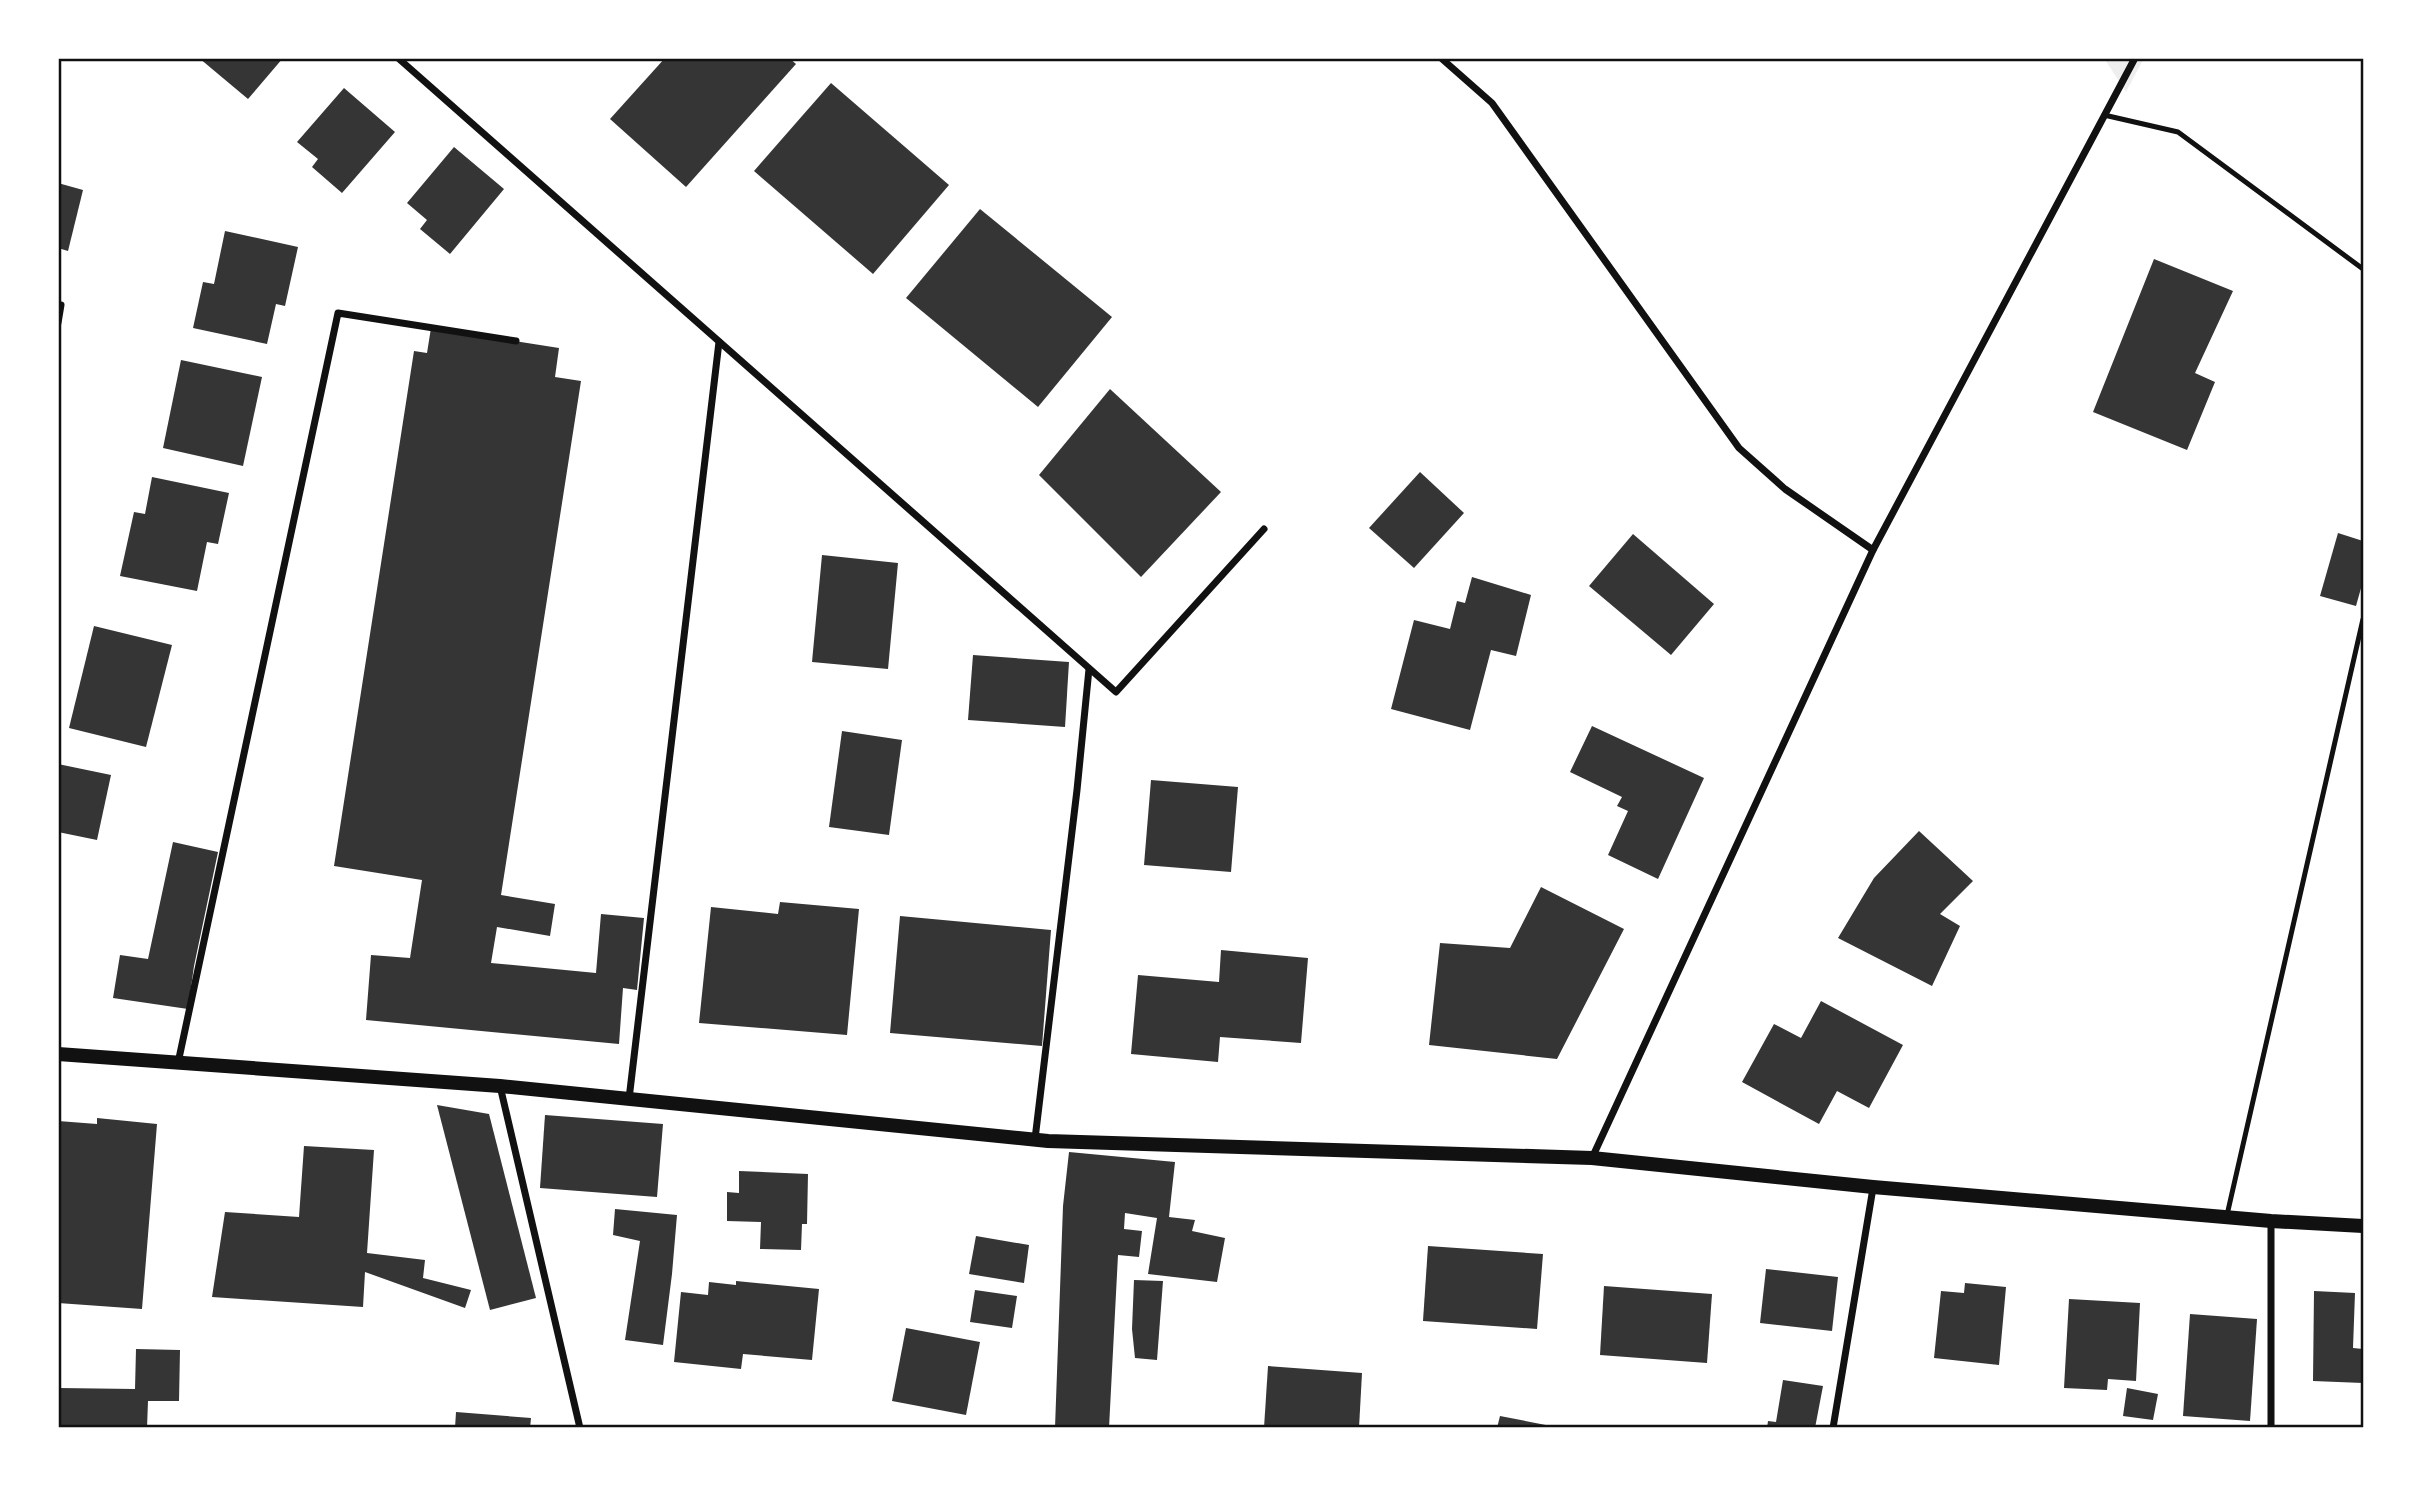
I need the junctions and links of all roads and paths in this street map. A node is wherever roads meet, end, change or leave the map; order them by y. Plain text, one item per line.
1 (398, 58) edge
2 (1441, 58) edge
3 (2135, 58) edge
4 (2104, 115) junction
5 (2363, 269) edge
6 (61, 304) dead end
7 (58, 323) edge
8 (516, 341) dead end
9 (719, 342) junction
10 (1264, 530) dead end
11 (1873, 550) junction
12 (2363, 619) edge
13 (1089, 669) junction
14 (58, 1054) edge
15 (178, 1063) junction
16 (500, 1086) junction
17 (629, 1099) junction
18 (1035, 1140) junction
19 (1592, 1158) junction
20 (1873, 1187) junction
21 (2226, 1218) junction
22 (2271, 1222) junction
23 (2363, 1226) edge
24 (580, 1428) edge
25 (1833, 1428) edge
26 (2271, 1428) edge

1 - 9 street
2 - 11 street
3 - 4 street
4 - 5 lane
4 - 11 street
6 - 7 street
8 - 15 street
9 - 13 street
9 - 17 street
10 - 13 street
11 - 19 street
12 - 21 lane
13 - 18 street
14 - 15 main road
15 - 16 main road
16 - 17 main road
16 - 24 street
17 - 18 main road
18 - 19 main road
19 - 20 main road
20 - 21 main road
20 - 25 street
21 - 22 main road
22 - 23 main road
22 - 26 street

